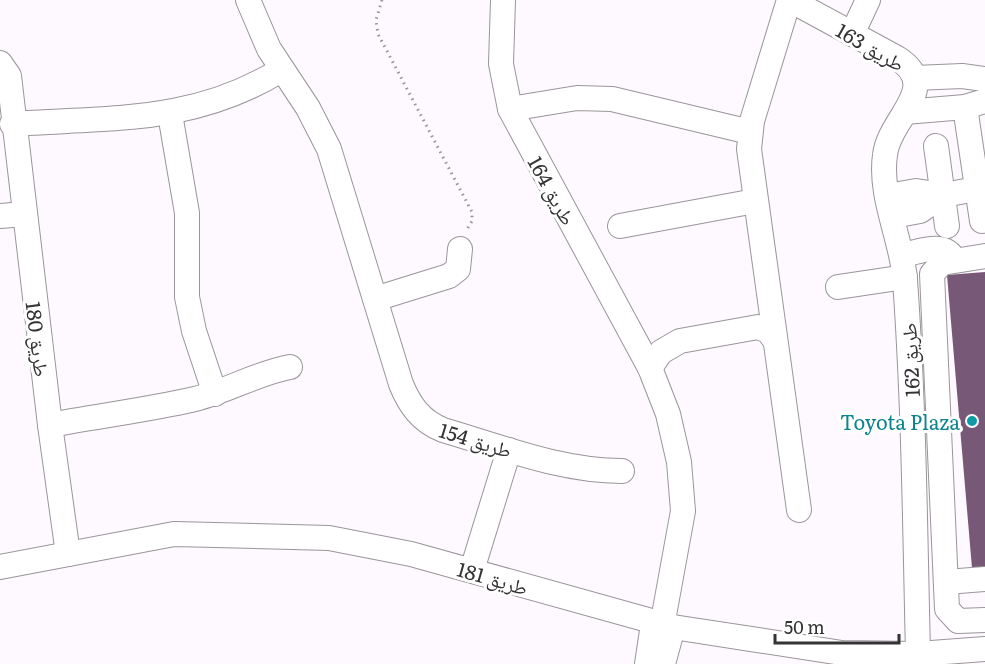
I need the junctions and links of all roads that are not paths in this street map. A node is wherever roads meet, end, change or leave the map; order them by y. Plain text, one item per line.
1 (248, 0) edge
2 (503, 0) edge
3 (790, 0) edge
4 (868, 0) edge
5 (852, 34) junction
6 (0, 63) edge
7 (281, 69) junction
8 (977, 75) edge
9 (915, 78) junction
10 (978, 106) edge
11 (510, 110) junction
12 (905, 112) junction
13 (170, 114) junction
14 (12, 124) junction
15 (750, 132) junction
16 (936, 146) dead end
17 (977, 189) junction
18 (943, 195) junction
19 (755, 201) junction
20 (890, 206) junction
21 (24, 214) junction
22 (0, 216) edge
23 (982, 221) dead end
24 (620, 226) dead end
25 (947, 226) dead end
26 (460, 249) road end
27 (985, 256) edge
28 (954, 260) junction
29 (903, 266) junction
30 (838, 286) dead end
31 (375, 299) junction
32 (774, 339) junction
33 (290, 367) dead end
34 (650, 368) junction
35 (215, 394) junction
36 (50, 424) junction
37 (509, 450) junction
38 (622, 471) dead end
39 (799, 510) dead end
40 (944, 525) junction
41 (915, 527) junction
42 (68, 554) junction
43 (0, 567) edge
44 (472, 570) junction
45 (985, 579) edge
46 (946, 582) junction
47 (985, 620) edge
48 (662, 626) junction
49 (985, 649) edge
50 (786, 654) edge
51 (918, 654) junction
52 (647, 664) edge
53 (663, 664) edge

1 - 7 street, طريق 154
2 - 11 street, طريق 164
3 - 5 street, طريق 163
3 - 15 street
4 - 5 street
5 - 9 street, طريق 163
6 - 14 street, طريق 180
7 - 13 street
7 - 31 street, طريق 154
8 - 9 street
9 - 12 street, طريق 162
10 - 12 street
10 - 17 street
11 - 15 street
11 - 34 street, طريق 164
12 - 20 street, طريق 162
13 - 14 street
13 - 35 street
14 - 21 street, طريق 180
15 - 19 street
16 - 18 street
17 - 18 street
17 - 23 street
18 - 20 street
18 - 25 street
19 - 24 street
19 - 32 street
20 - 29 street, طريق 162
21 - 22 street
21 - 36 street, طريق 180
26 - 31 street
27 - 28 street
28 - 29 street
28 - 40 street
29 - 30 street
29 - 41 street, طريق 162
31 - 37 street, طريق 154
32 - 34 street
32 - 39 street
33 - 35 street
34 - 48 street, طريق 164
35 - 36 street
36 - 42 street, طريق 180
37 - 38 street, طريق 154
37 - 44 street
40 - 41 street
40 - 46 street
41 - 51 street, طريق 162
42 - 43 street, طريق 181
42 - 44 street, طريق 181
44 - 48 street, طريق 181
45 - 46 street
46 - 47 street
48 - 50 street, طريق 181
48 - 52 street
48 - 53 street
49 - 51 street, طريق 181
50 - 51 street, طريق 181

